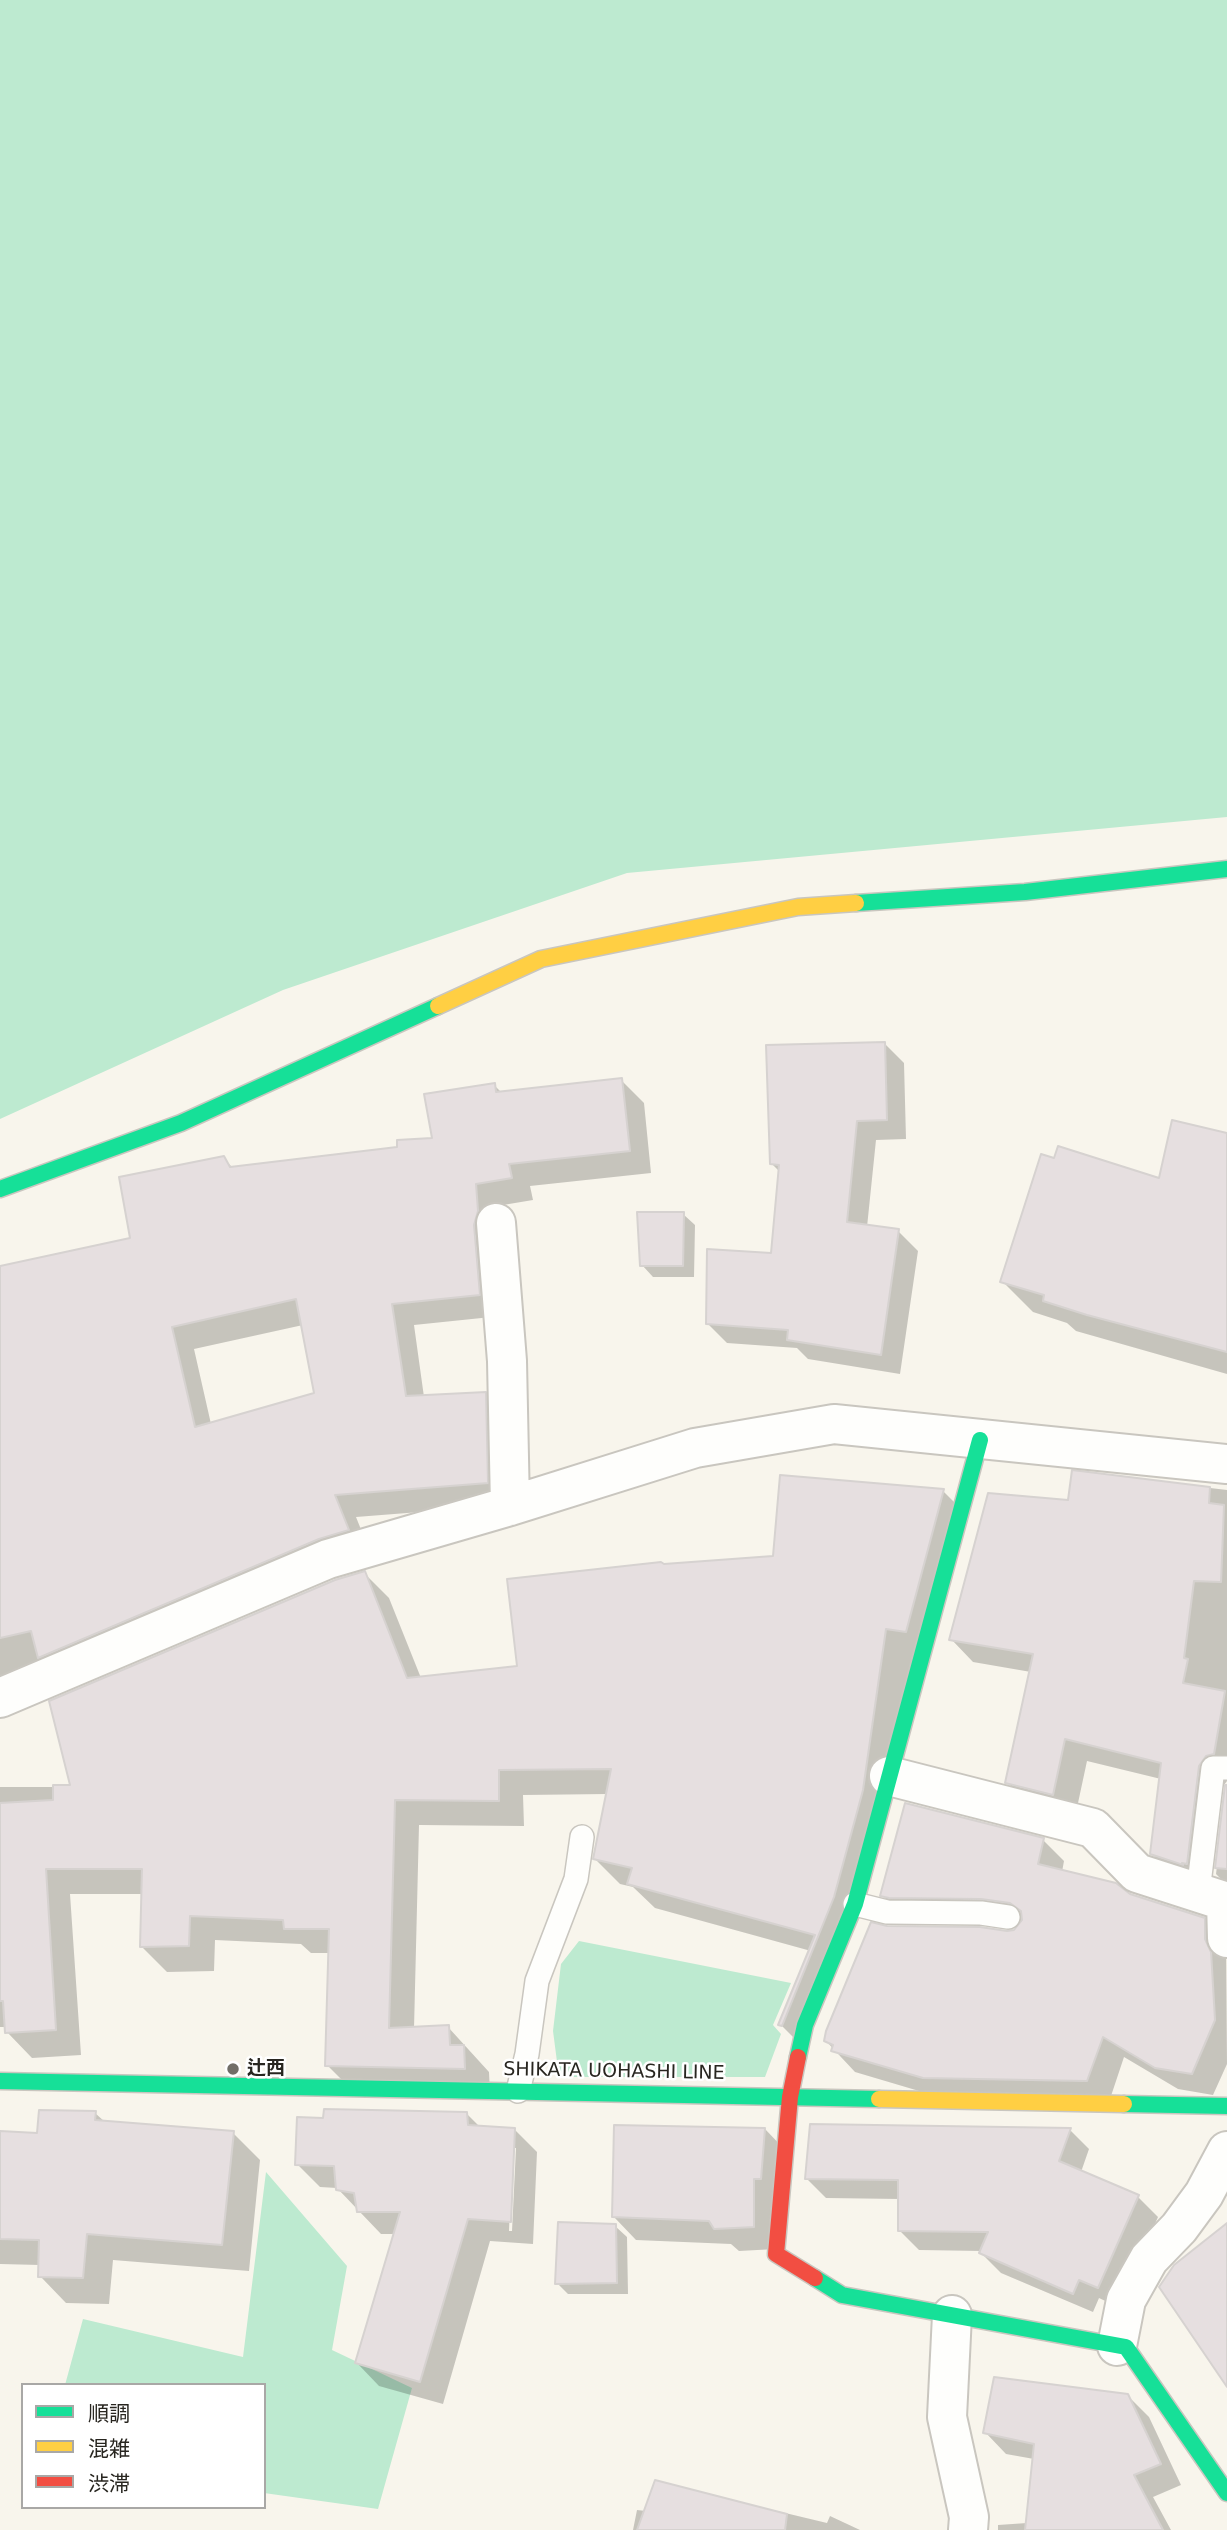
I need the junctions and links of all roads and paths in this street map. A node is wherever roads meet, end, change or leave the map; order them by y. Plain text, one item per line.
1 (1227, 869) edge
2 (0, 1189) edge
3 (496, 1223) dead end
4 (981, 1440) junction
5 (1227, 1464) edge
6 (510, 1506) junction
7 (0, 1698) edge
8 (1227, 1768) edge
9 (889, 1776) junction
10 (583, 1837) dead end
11 (1217, 1898) edge
12 (855, 1905) junction
13 (1008, 1917) dead end
14 (1227, 1938) edge
15 (0, 2081) edge
16 (518, 2091) junction
17 (790, 2097) junction
18 (1227, 2106) edge
19 (1227, 2151) edge
20 (952, 2315) junction
21 (1117, 2346) junction
22 (1227, 2493) edge
23 (968, 2530) edge

1 - 2 street
3 - 6 street
4 - 5 street
4 - 6 street
4 - 9 street
6 - 7 street
8 - 11 lane
9 - 11 street
9 - 12 street
10 - 16 lane
11 - 14 street
12 - 13 lane
12 - 17 street
15 - 16 street, SHIKATA UOHASHI LINE
16 - 17 street, SHIKATA UOHASHI LINE
17 - 18 street, SHIKATA UOHASHI LINE
17 - 20 street
19 - 21 street
20 - 21 street
20 - 23 street
21 - 22 street

